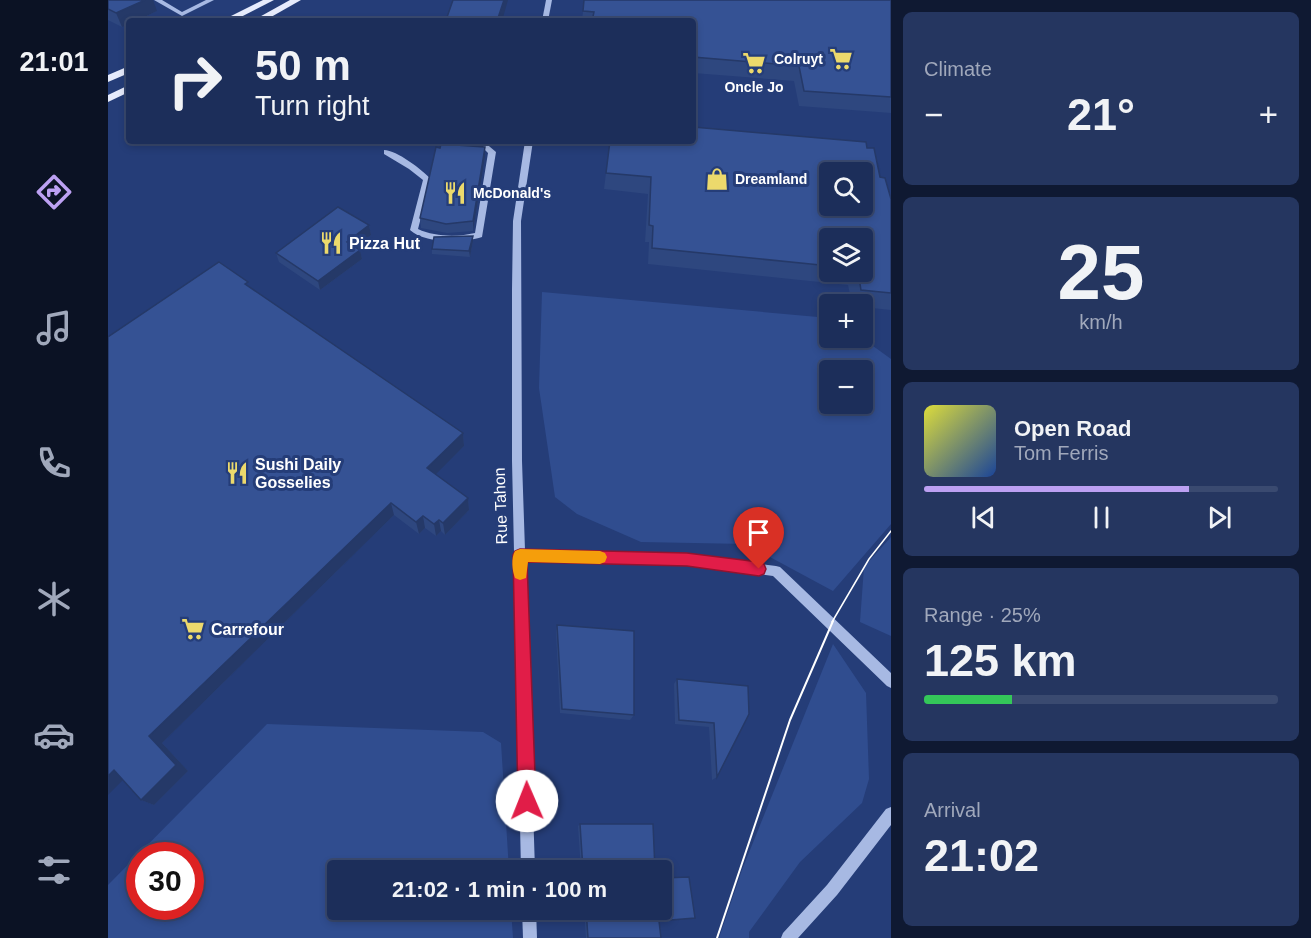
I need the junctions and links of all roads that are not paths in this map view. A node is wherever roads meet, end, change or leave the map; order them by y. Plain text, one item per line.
1 (157, 0) edge
2 (211, 0) edge
3 (270, 0) edge
4 (297, 0) edge
5 (549, 0) edge
6 (232, 18) edge
7 (263, 18) edge
8 (546, 18) edge
9 (126, 71) edge
10 (108, 80) edge
11 (126, 90) edge
12 (108, 99) edge
13 (482, 144) edge
14 (529, 144) edge
15 (387, 152) dead end
16 (520, 555) junction
17 (891, 682) edge
18 (891, 814) edge
19 (528, 860) edge
20 (529, 920) edge
21 (530, 938) edge
22 (788, 938) edge

1 - 2 street
3 - 6 main road
4 - 7 main road
5 - 8 street
9 - 10 main road
11 - 12 main road
13 - 15 street
14 - 16 street, Rue Tahon
16 - 17 street
16 - 19 street, Rue Tahon
18 - 22 street
20 - 21 street

